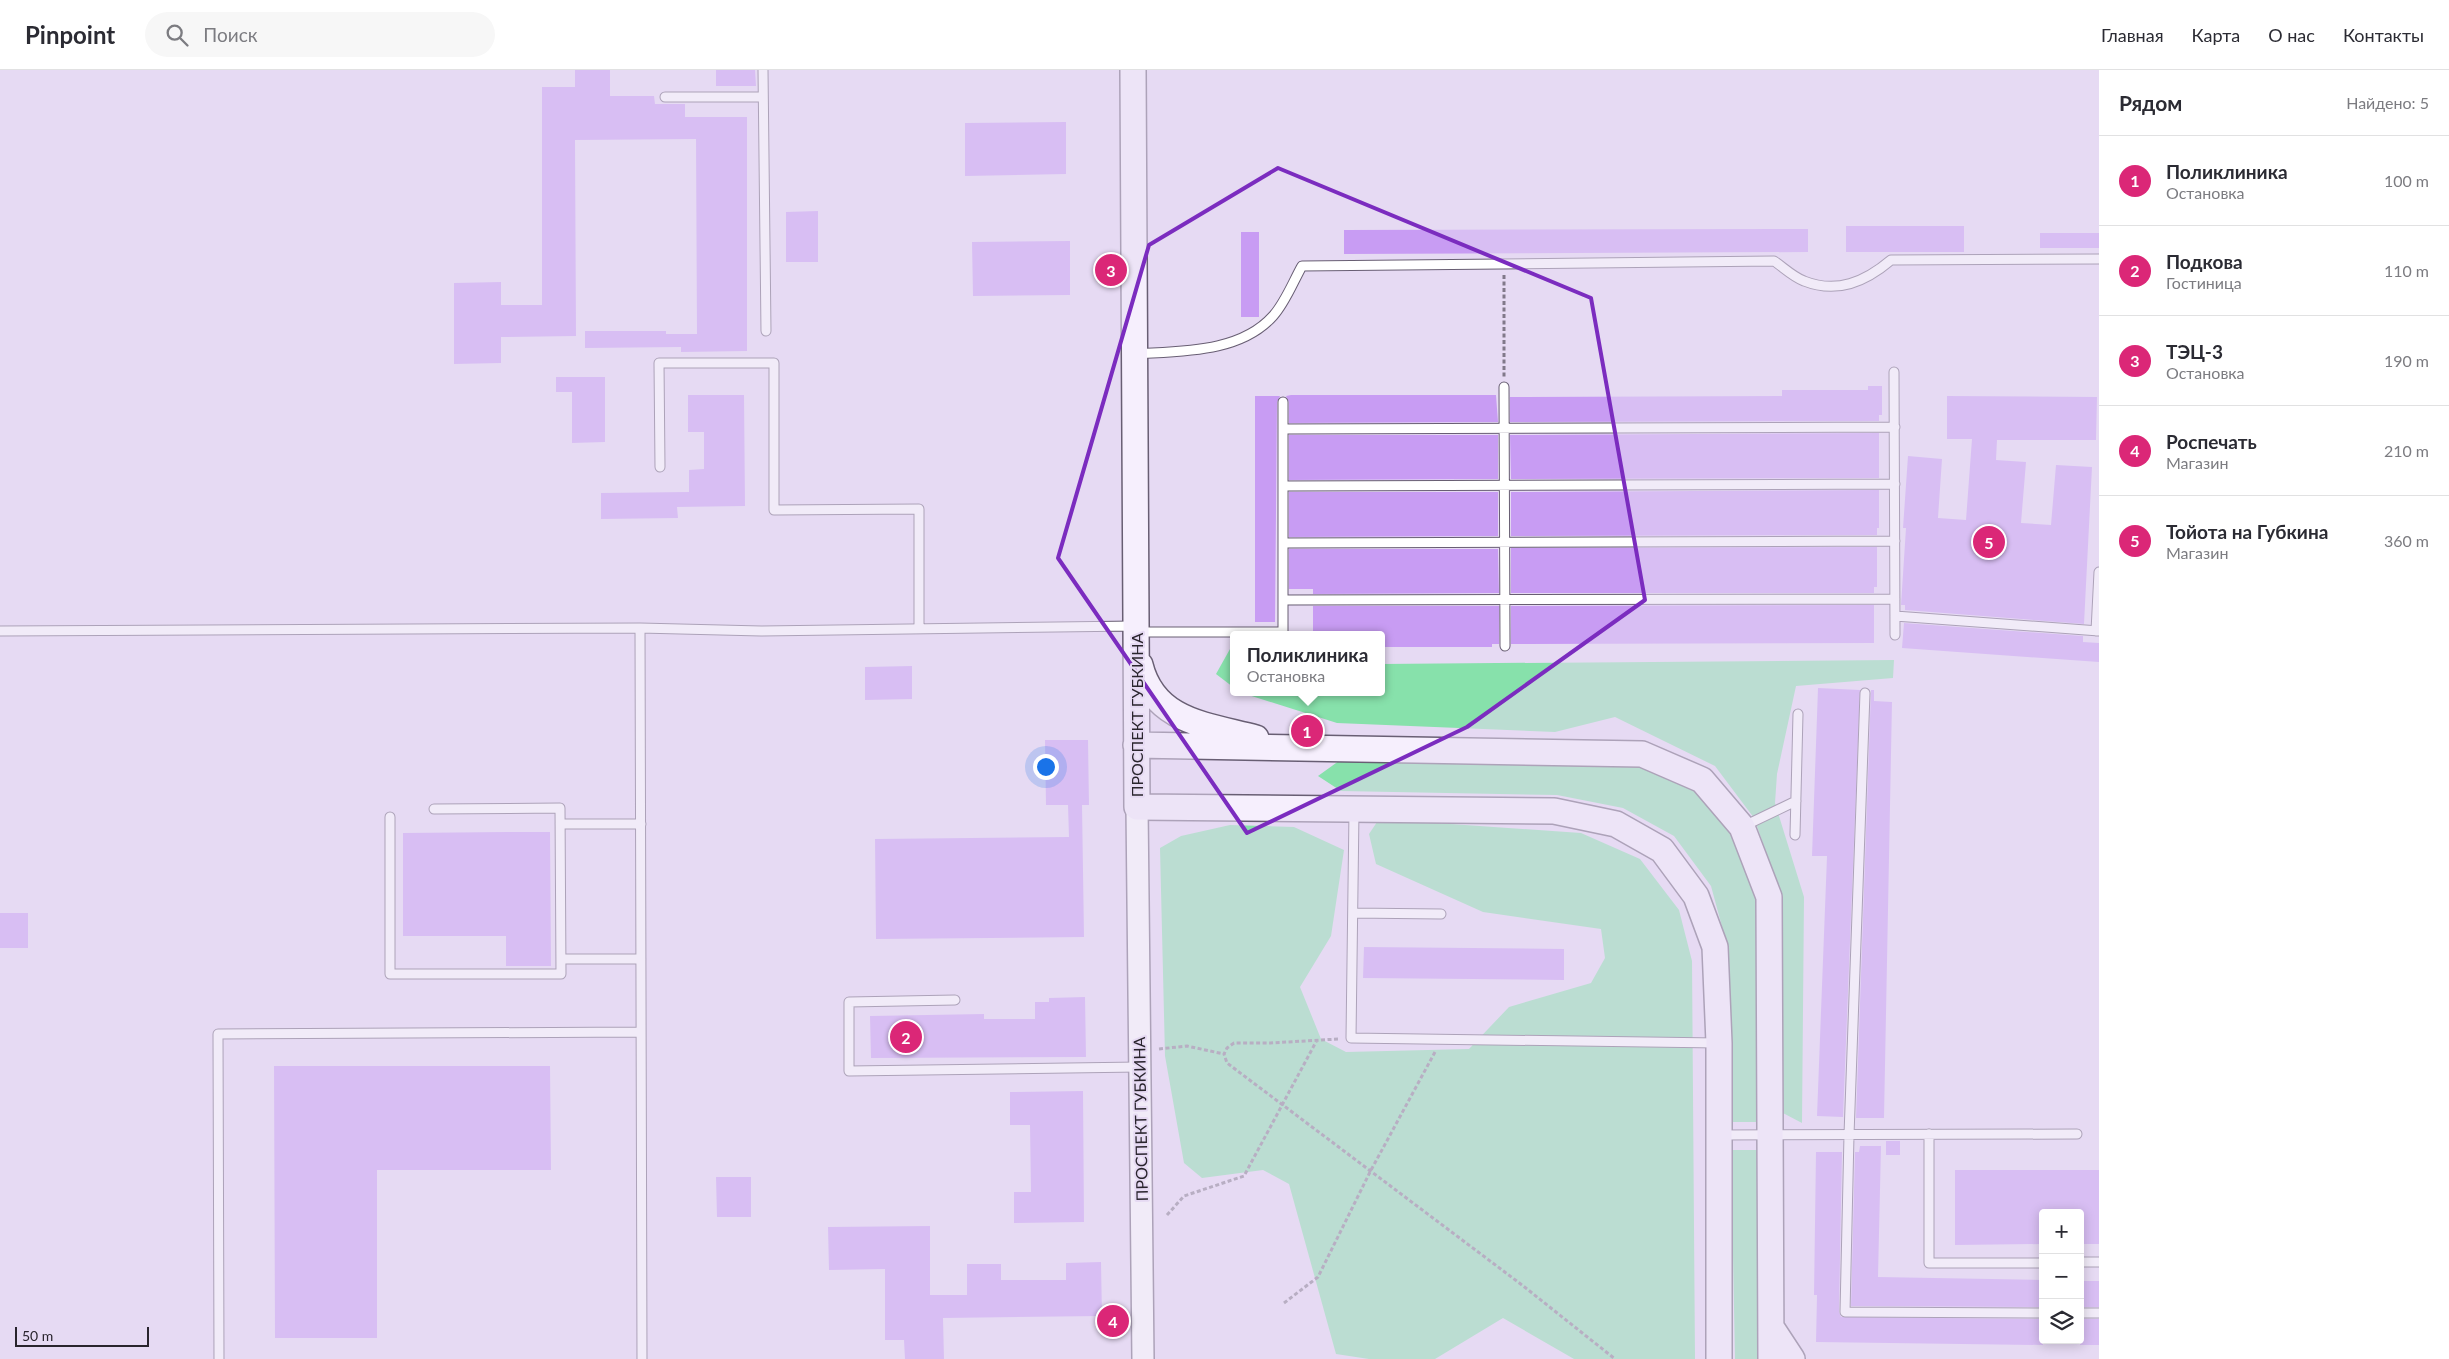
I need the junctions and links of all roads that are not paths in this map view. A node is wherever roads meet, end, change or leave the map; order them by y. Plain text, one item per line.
1 (763, 70) edge
2 (1134, 70) edge
3 (763, 97) junction
4 (665, 98) dead end
5 (2099, 260) edge
6 (766, 331) dead end
7 (1135, 354) junction
8 (1894, 372) dead end
9 (1504, 387) road end
10 (1283, 402) dead end
11 (1894, 427) junction
12 (1283, 429) junction
13 (1505, 429) junction
14 (660, 467) dead end
15 (1895, 484) junction
16 (1283, 486) junction
17 (1505, 486) junction
18 (1895, 541) junction
19 (1505, 542) junction
20 (1283, 543) junction
21 (2099, 572) edge
22 (1895, 598) junction
23 (1283, 600) junction
24 (1505, 600) junction
25 (1895, 616) junction
26 (640, 628) junction
27 (919, 629) junction
28 (0, 631) edge
29 (1283, 631) edge
30 (2098, 631) edge
31 (1230, 633) edge
32 (1136, 635) junction
33 (1895, 635) dead end
34 (1505, 646) dead end
35 (1865, 694) dead end
36 (1798, 714) dead end
37 (1136, 745) junction
38 (1295, 748) junction
39 (1796, 801) junction
40 (1137, 807) junction
41 (434, 809) dead end
42 (1354, 809) junction
43 (390, 817) dead end
44 (560, 824) junction
45 (641, 824) junction
46 (1742, 827) junction
47 (1795, 835) dead end
48 (1353, 913) junction
49 (1441, 914) dead end
50 (561, 959) junction
51 (641, 959) junction
52 (955, 1000) dead end
53 (641, 1032) junction
54 (1719, 1043) junction
55 (1140, 1059) junction
56 (1929, 1134) junction
57 (2077, 1134) dead end
58 (1719, 1135) junction
59 (1770, 1135) junction
60 (1849, 1135) junction
61 (2084, 1262) edge
62 (2099, 1262) edge
63 (2039, 1263) edge
64 (2039, 1313) edge
65 (2084, 1313) edge
66 (2099, 1313) edge
67 (1771, 1327) junction
68 (219, 1359) edge
69 (642, 1359) edge
70 (1143, 1359) edge
71 (1719, 1359) edge
72 (1771, 1359) edge
73 (1792, 1359) edge

1 - 3 lane
2 - 7 main road, ПРОСПЕКТ ГУБКИНА
3 - 4 lane
3 - 6 lane
5 - 7 lane
7 - 32 main road, ПРОСПЕКТ ГУБКИНА
8 - 11 lane
9 - 13 lane
10 - 12 lane
11 - 13 lane
11 - 15 lane
12 - 13 lane
12 - 16 lane
13 - 17 lane
14 - 27 lane
15 - 17 lane
15 - 18 lane
16 - 17 lane
16 - 20 lane
17 - 19 lane
18 - 19 lane
18 - 22 lane
19 - 20 lane
19 - 24 lane
20 - 23 lane
21 - 30 lane
22 - 24 lane
22 - 25 lane
23 - 24 lane
23 - 29 lane
24 - 34 lane
25 - 30 lane
25 - 33 lane
26 - 27 lane
26 - 28 lane
26 - 45 lane
27 - 32 lane
31 - 32 lane
32 - 37 main road, ПРОСПЕКТ ГУБКИНА
32 - 38 main road
35 - 60 lane
36 - 39 lane
37 - 38 main road
37 - 40 main road, ПРОСПЕКТ ГУБКИНА
38 - 46 main road
39 - 46 lane
39 - 47 lane
40 - 42 main road
40 - 55 street, ПРОСПЕКТ ГУБКИНА
41 - 44 lane
42 - 48 lane
42 - 54 main road
43 - 50 lane
44 - 45 lane
44 - 50 lane
45 - 51 lane
46 - 59 main road
48 - 49 lane
48 - 54 lane
50 - 51 lane
51 - 53 lane
52 - 55 lane
53 - 68 lane
53 - 69 lane
54 - 58 main road
55 - 70 street, ПРОСПЕКТ ГУБКИНА
56 - 57 lane
56 - 60 lane
56 - 63 lane
58 - 59 lane
58 - 71 main road
59 - 60 lane
59 - 67 main road
60 - 64 lane
61 - 62 lane
65 - 66 lane
67 - 72 main road
67 - 73 main road

